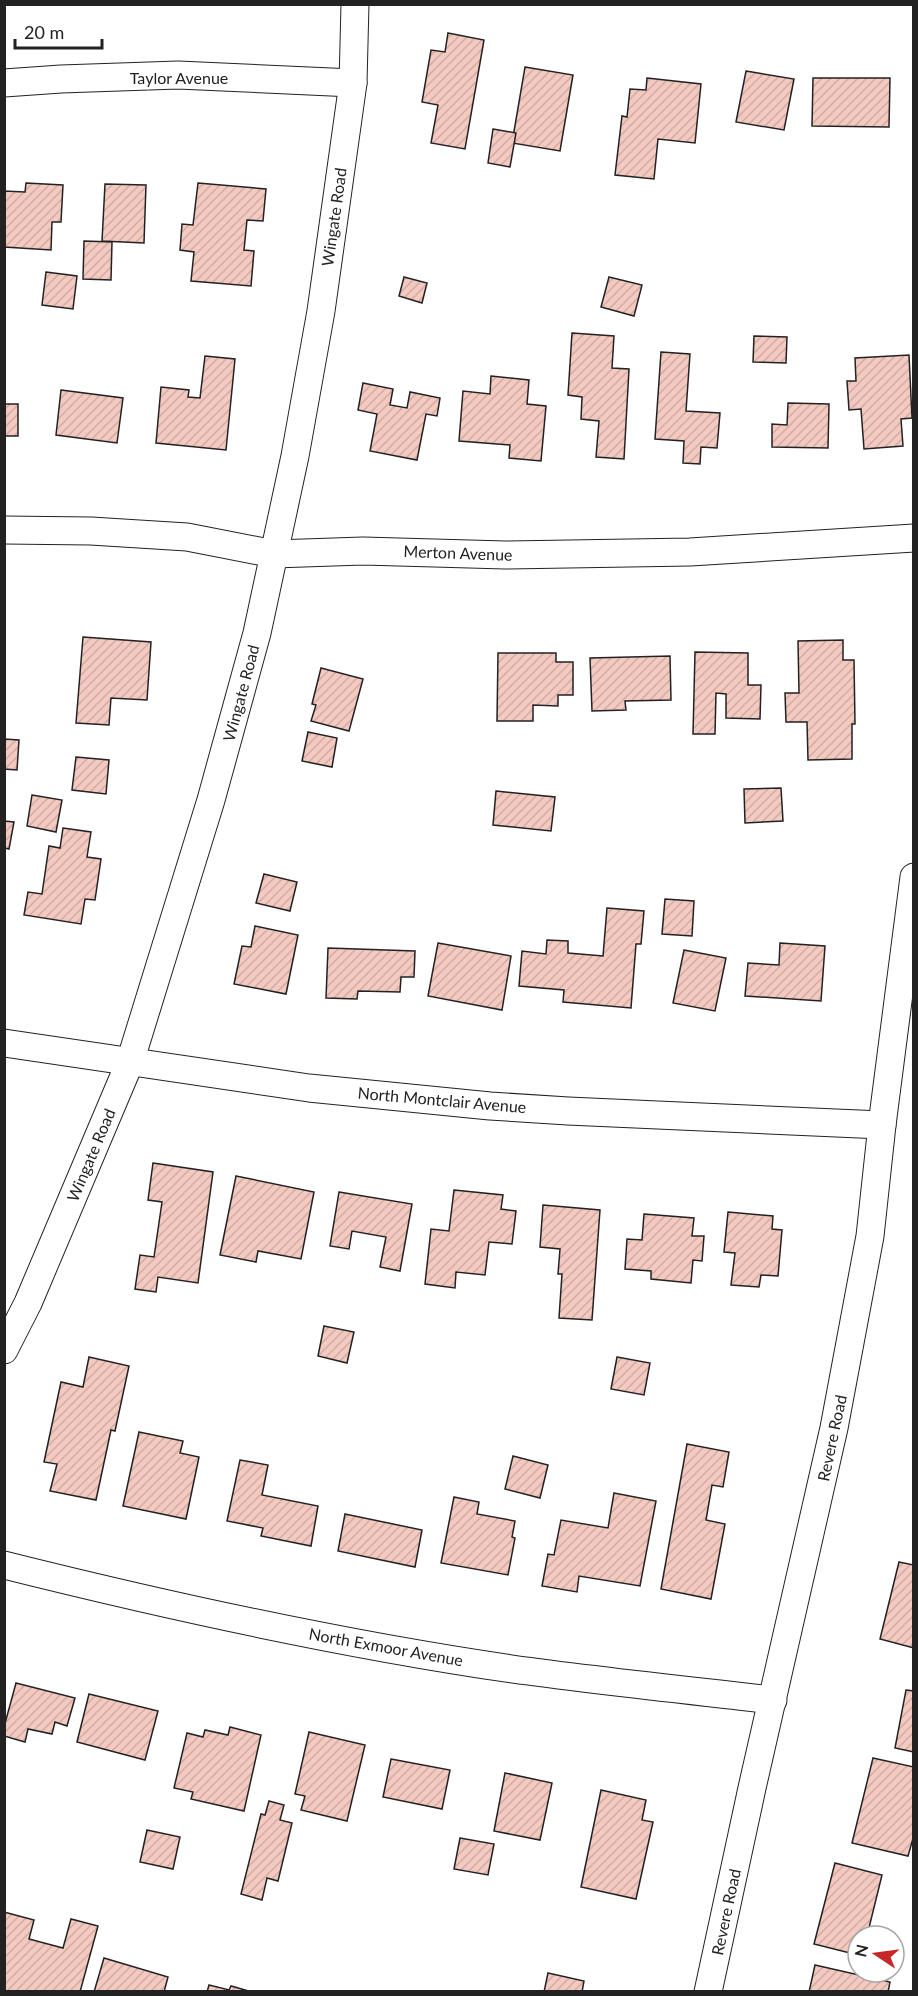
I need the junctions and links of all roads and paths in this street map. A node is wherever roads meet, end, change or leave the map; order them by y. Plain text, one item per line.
1 (355, 4) edge
2 (4, 83) edge
3 (353, 83) junction
4 (4, 530) edge
5 (914, 538) edge
6 (274, 554) junction
7 (914, 877) edge
8 (4, 1043) edge
9 (130, 1062) junction
10 (882, 1125) junction
11 (4, 1350) edge
12 (4, 1565) edge
13 (773, 1700) junction
14 (708, 1992) edge

1 - 3 street, Wingate Road
2 - 3 street, Taylor Avenue
3 - 6 street, Wingate Road
4 - 6 street, Merton Avenue
5 - 6 street, Merton Avenue
6 - 9 street, Wingate Road
7 - 10 street, Revere Road
8 - 9 street, North Montclair Avenue
9 - 10 street, North Montclair Avenue
9 - 11 street, Wingate Road
10 - 13 street, Revere Road
12 - 13 street, North Exmoor Avenue
13 - 14 street, Revere Road

